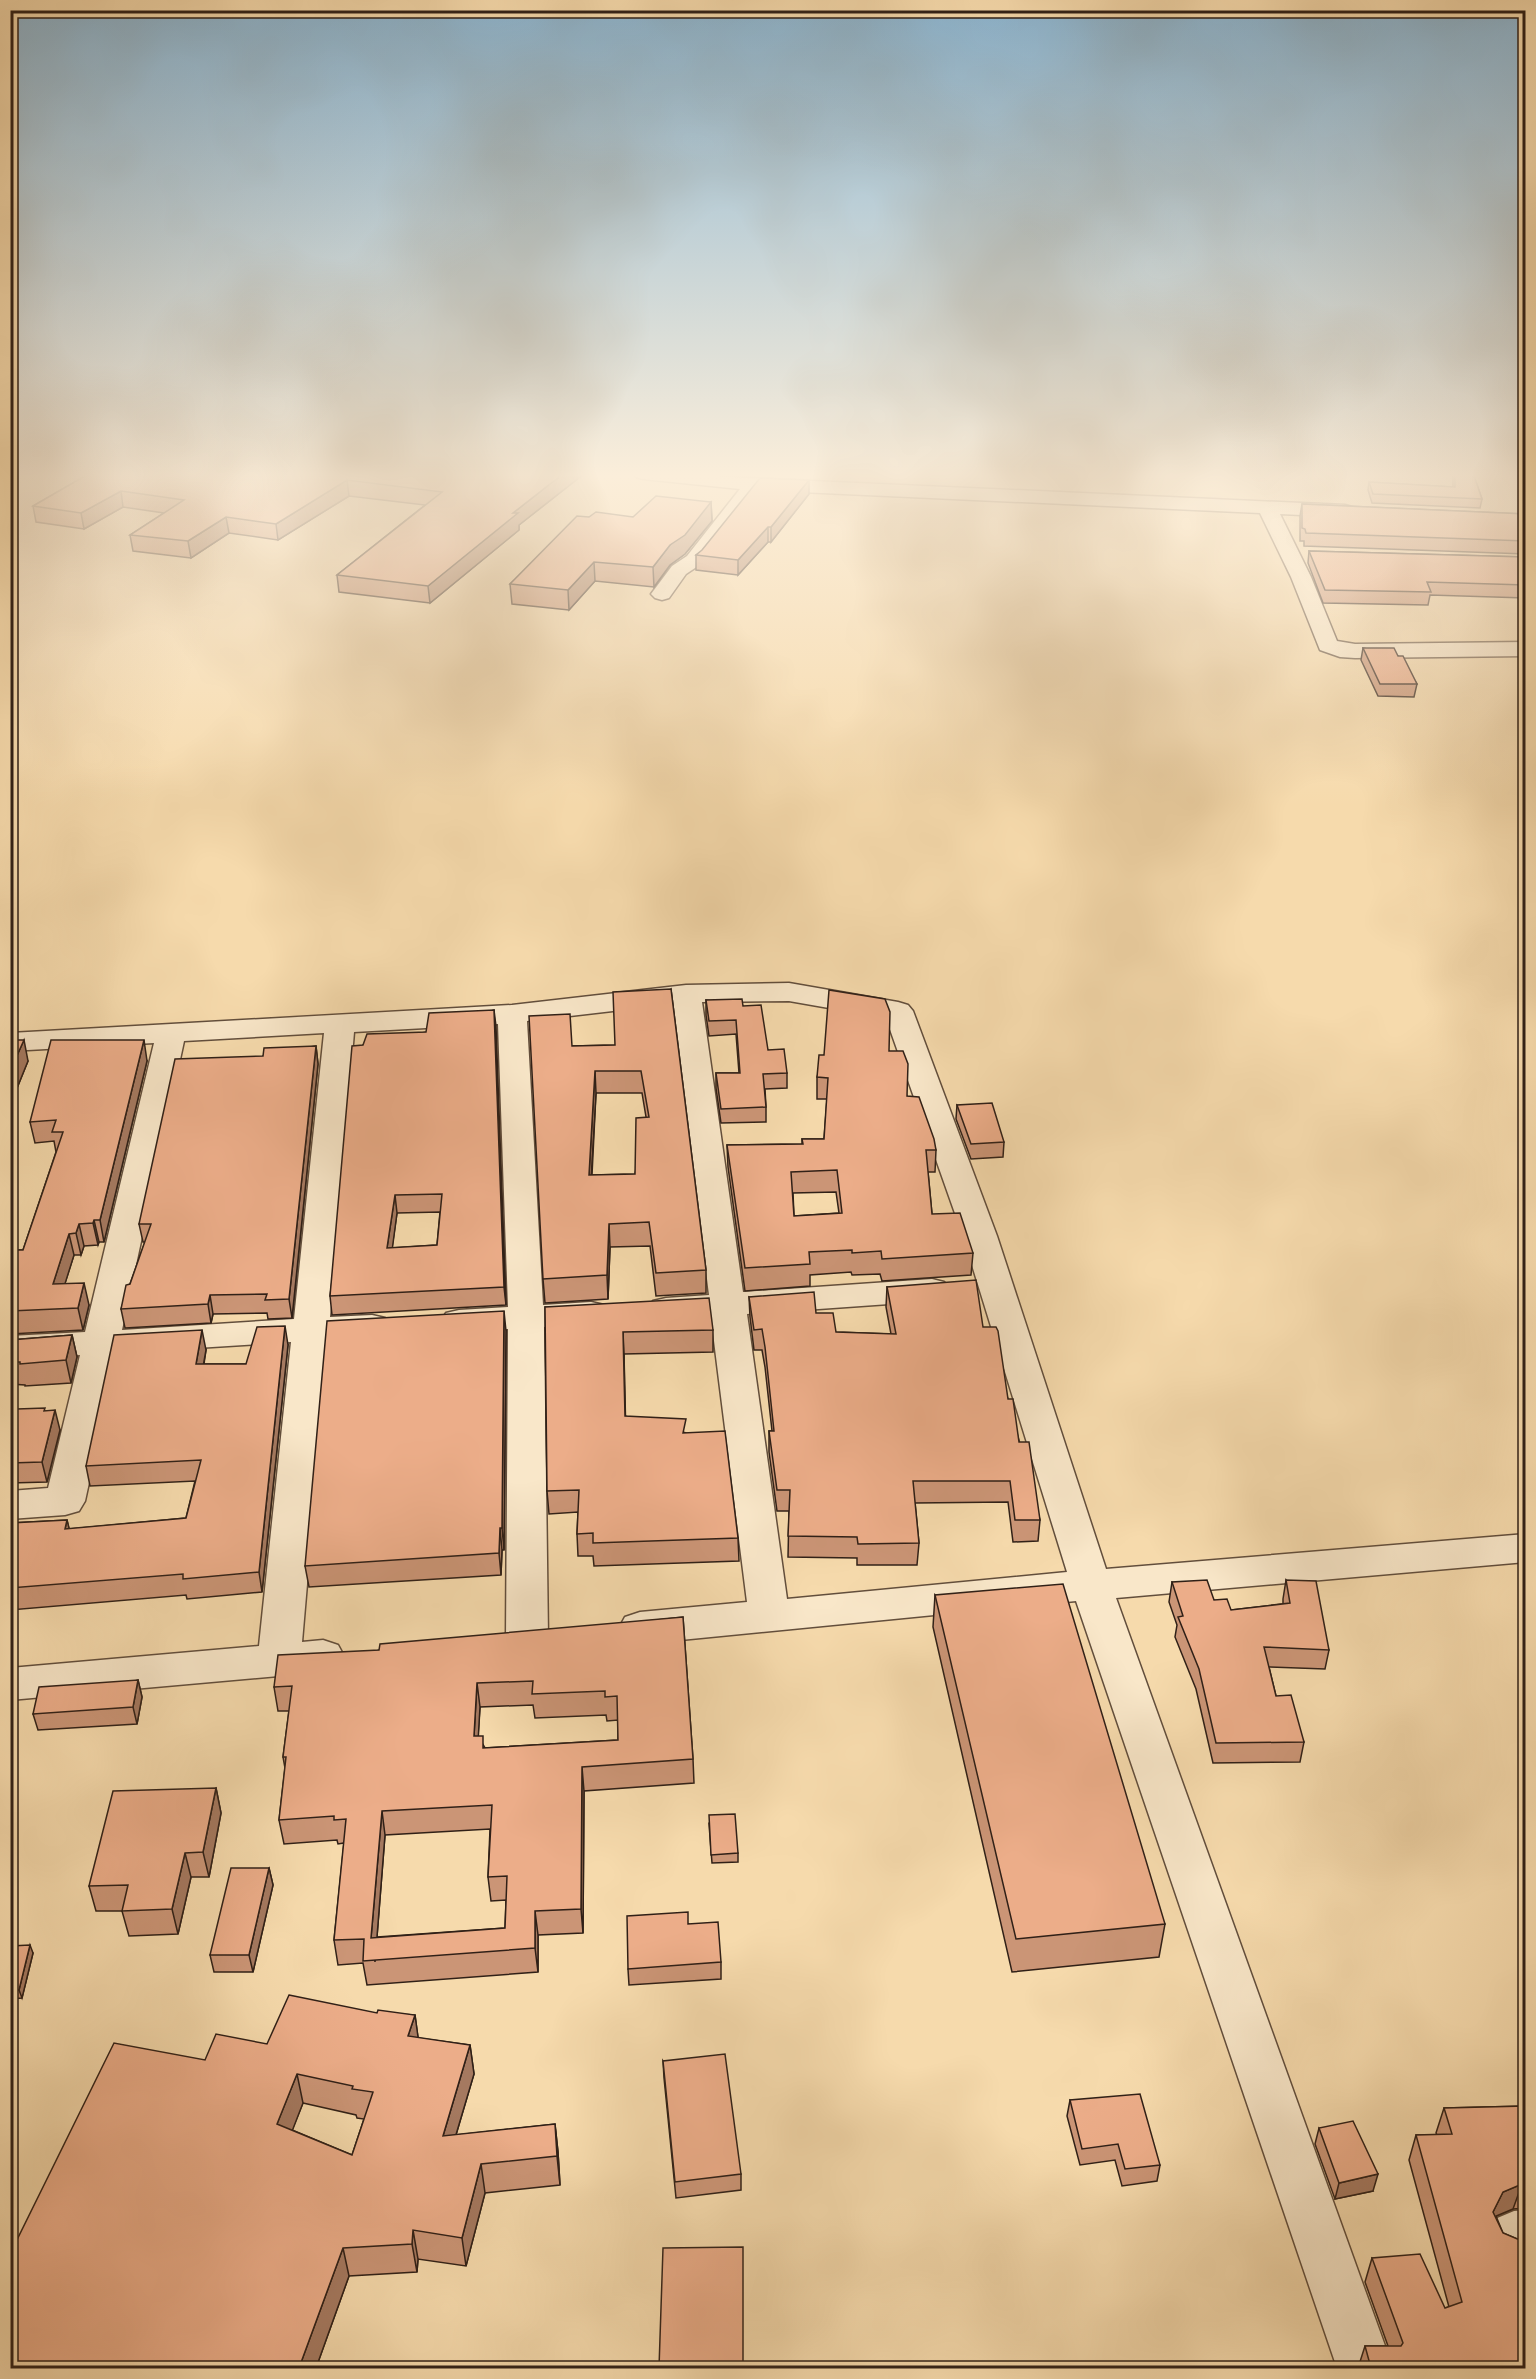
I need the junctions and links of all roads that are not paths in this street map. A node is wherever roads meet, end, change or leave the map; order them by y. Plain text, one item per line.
1 (669, 584) edge
2 (1303, 584) edge
3 (662, 594) dead end
4 (1526, 649) edge
5 (686, 994) junction
6 (512, 1014) junction
7 (340, 1023) junction
8 (171, 1033) junction
9 (10, 1042) edge
10 (996, 1286) junction
11 (727, 1305) junction
12 (526, 1317) junction
13 (311, 1330) junction
14 (102, 1342) junction
15 (10, 1348) edge
16 (10, 1505) edge
17 (1526, 1548) edge
18 (1091, 1585) junction
19 (769, 1616) junction
20 (608, 1631) edge
21 (526, 1638) edge
22 (362, 1653) edge
23 (279, 1660) junction
24 (10, 1684) edge
25 (1365, 2368) edge

1 - 3 street
2 - 4 street
5 - 6 street
5 - 10 street
5 - 11 street
6 - 7 street
6 - 12 street
7 - 8 street
7 - 13 street
8 - 9 street
8 - 14 street
10 - 11 street
10 - 18 street
11 - 12 street
11 - 19 street
12 - 13 street
12 - 21 street
13 - 14 street
13 - 23 street
14 - 15 street
14 - 16 street
17 - 18 street
18 - 19 street
18 - 25 street
19 - 20 street
22 - 23 street
23 - 24 street

